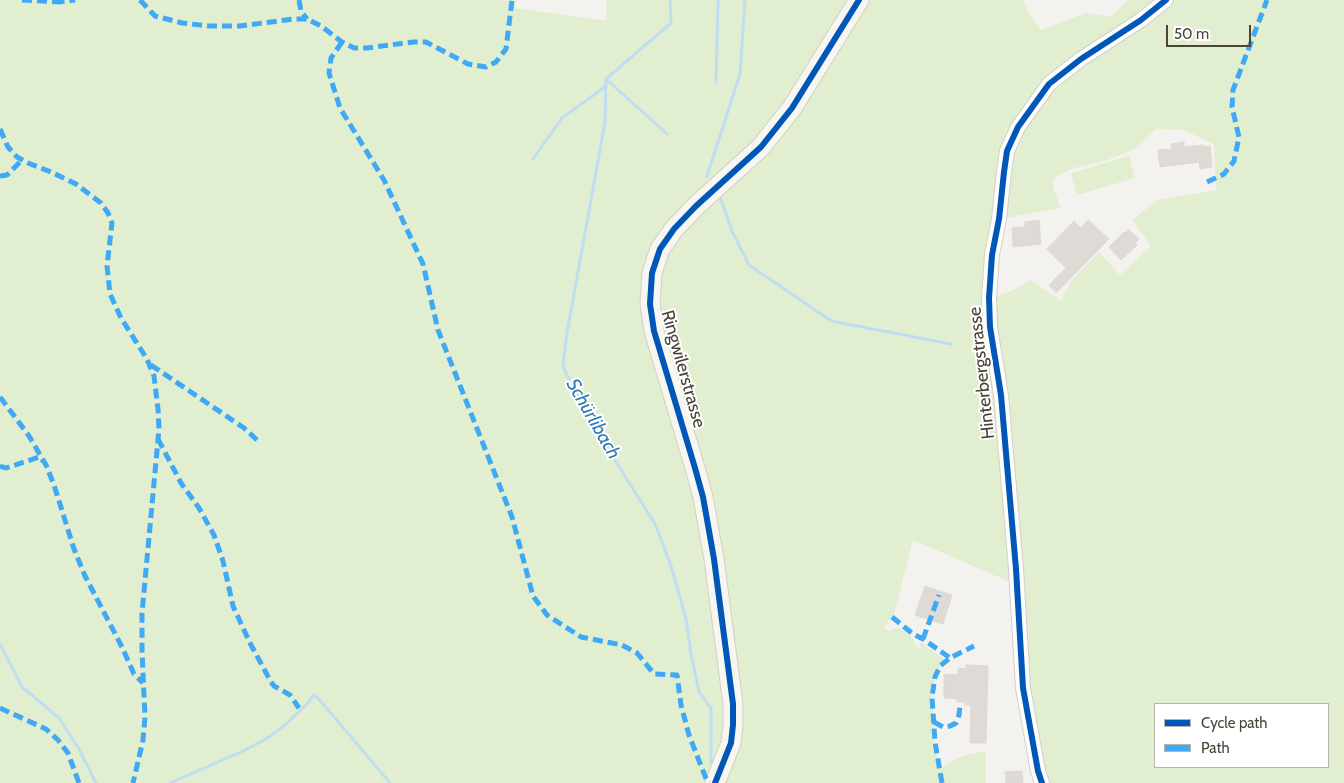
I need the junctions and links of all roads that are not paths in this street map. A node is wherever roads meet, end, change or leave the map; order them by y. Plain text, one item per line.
1 (859, 0) edge
2 (1166, 0) edge
3 (715, 783) edge
4 (1042, 783) edge

1 - 3 street, Ringwilerstrasse
2 - 4 street, Hinterbergstrasse

